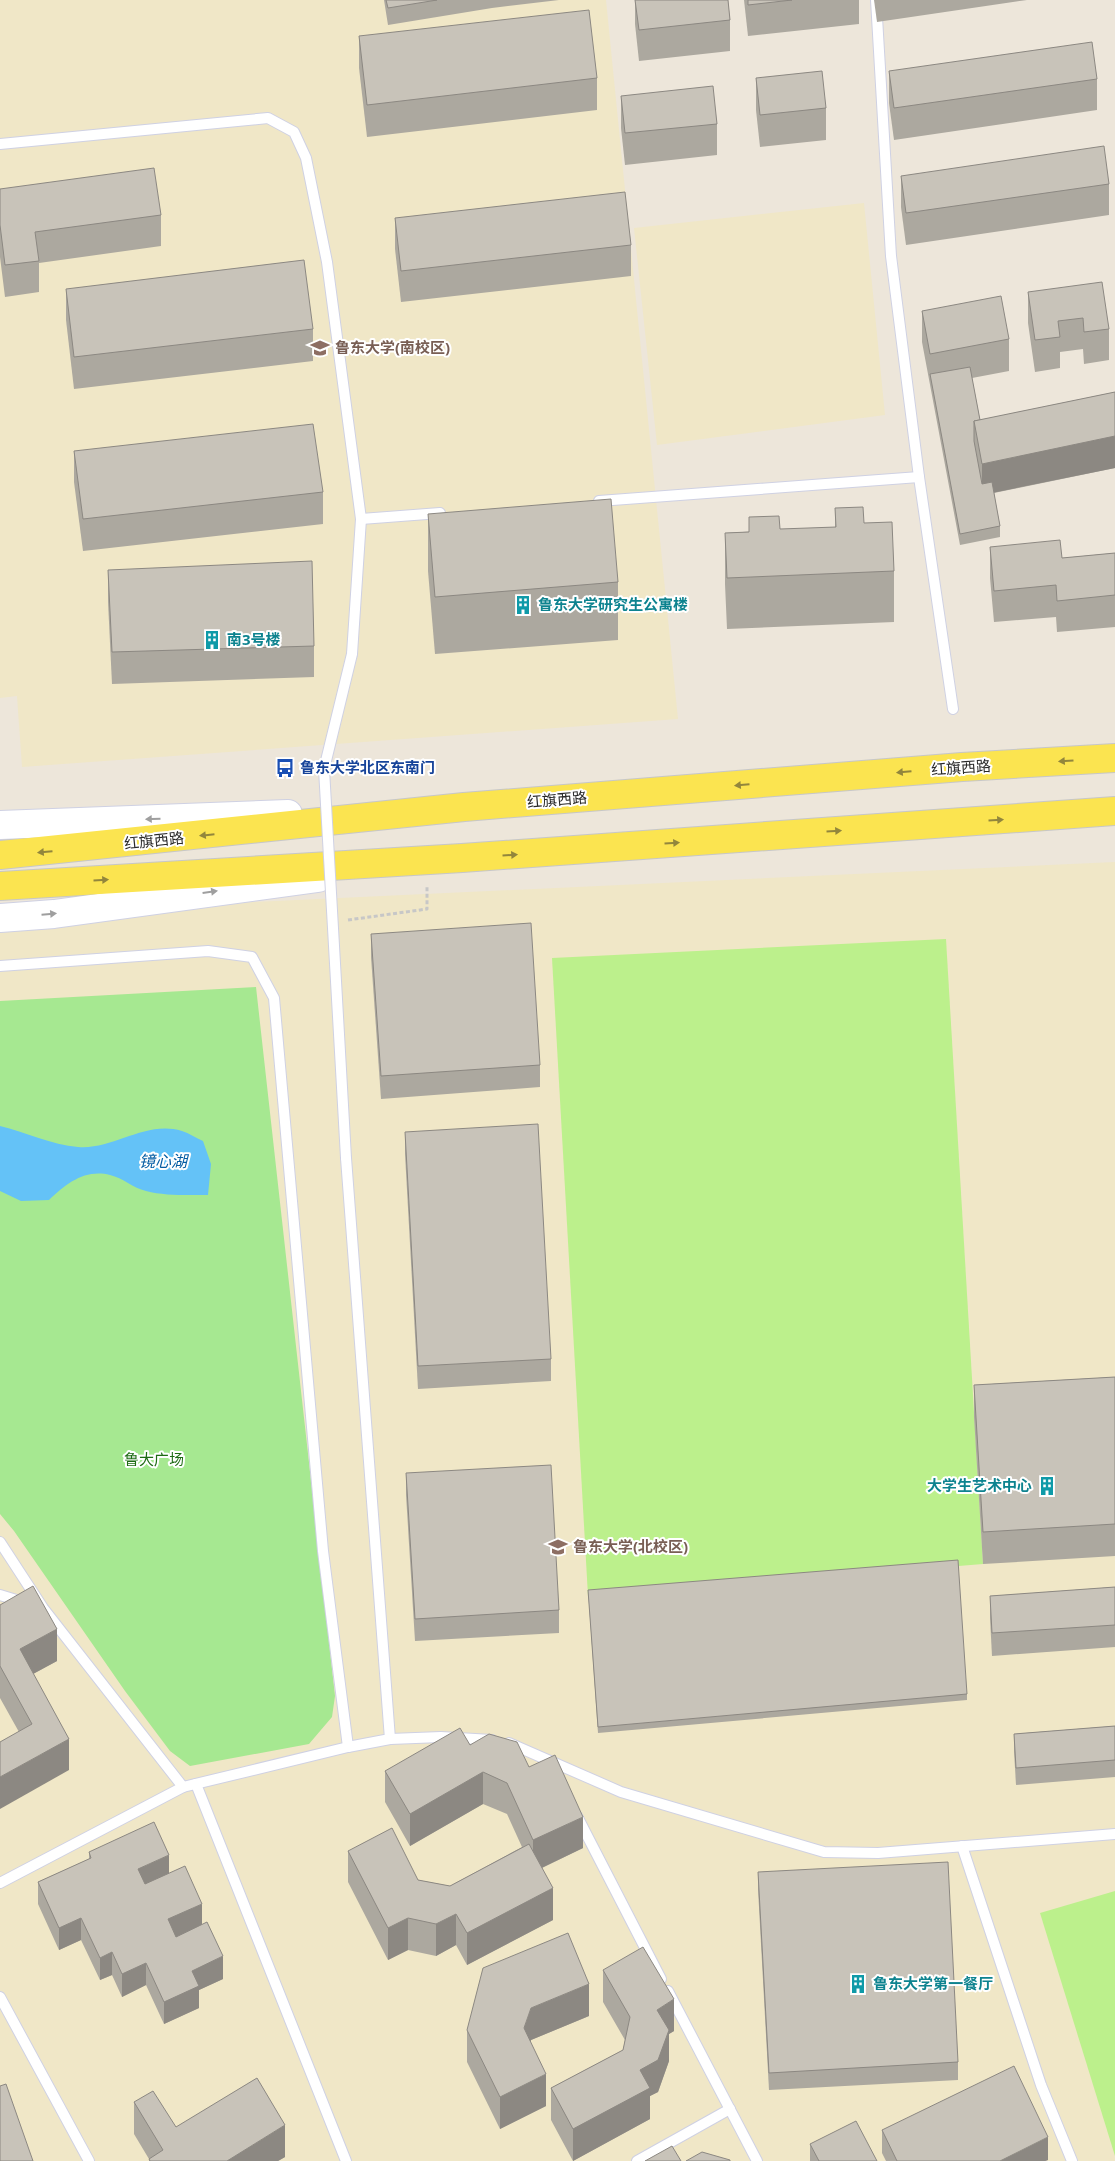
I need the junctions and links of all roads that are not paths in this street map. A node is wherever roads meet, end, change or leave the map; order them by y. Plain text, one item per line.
1 (876, 0) edge
2 (0, 144) edge
3 (919, 477) junction
4 (590, 502) edge
5 (451, 512) edge
6 (361, 519) junction
7 (953, 709) dead end
8 (1115, 758) edge
9 (464, 808) junction
10 (1115, 811) edge
11 (0, 825) edge
12 (0, 855) edge
13 (462, 858) junction
14 (0, 886) edge
15 (0, 918) edge
16 (0, 966) edge
17 (0, 1542) edge
18 (0, 1595) edge
19 (43, 1608) junction
20 (390, 1739) junction
21 (348, 1747) junction
22 (547, 1759) junction
23 (556, 1776) edge
24 (196, 1784) junction
25 (183, 1787) junction
26 (570, 1803) edge
27 (1115, 1834) edge
28 (962, 1846) junction
29 (0, 1883) edge
30 (0, 1997) edge
31 (730, 2109) junction
32 (89, 2161) edge
33 (346, 2161) edge
34 (637, 2161) edge
35 (757, 2161) edge
36 (1072, 2161) edge

1 - 3 lane
2 - 6 lane
3 - 4 lane
3 - 7 lane
5 - 6 lane
6 - 20 lane, bridge
8 -> 9 main road, 红旗西路
9 -> 11 main road
9 -> 12 main road, 红旗西路
13 -> 10 main road
14 -> 13 main road
15 -> 13 main road
16 - 21 lane
17 - 19 lane
18 - 19 lane
19 - 25 lane
20 - 21 lane
20 - 22 lane
21 - 24 lane
22 - 23 lane
22 - 28 lane
24 - 25 lane
24 - 33 lane
25 - 29 lane
26 - 31 lane
27 - 28 lane
28 - 36 lane
30 - 32 lane
31 - 34 lane
31 - 35 lane

